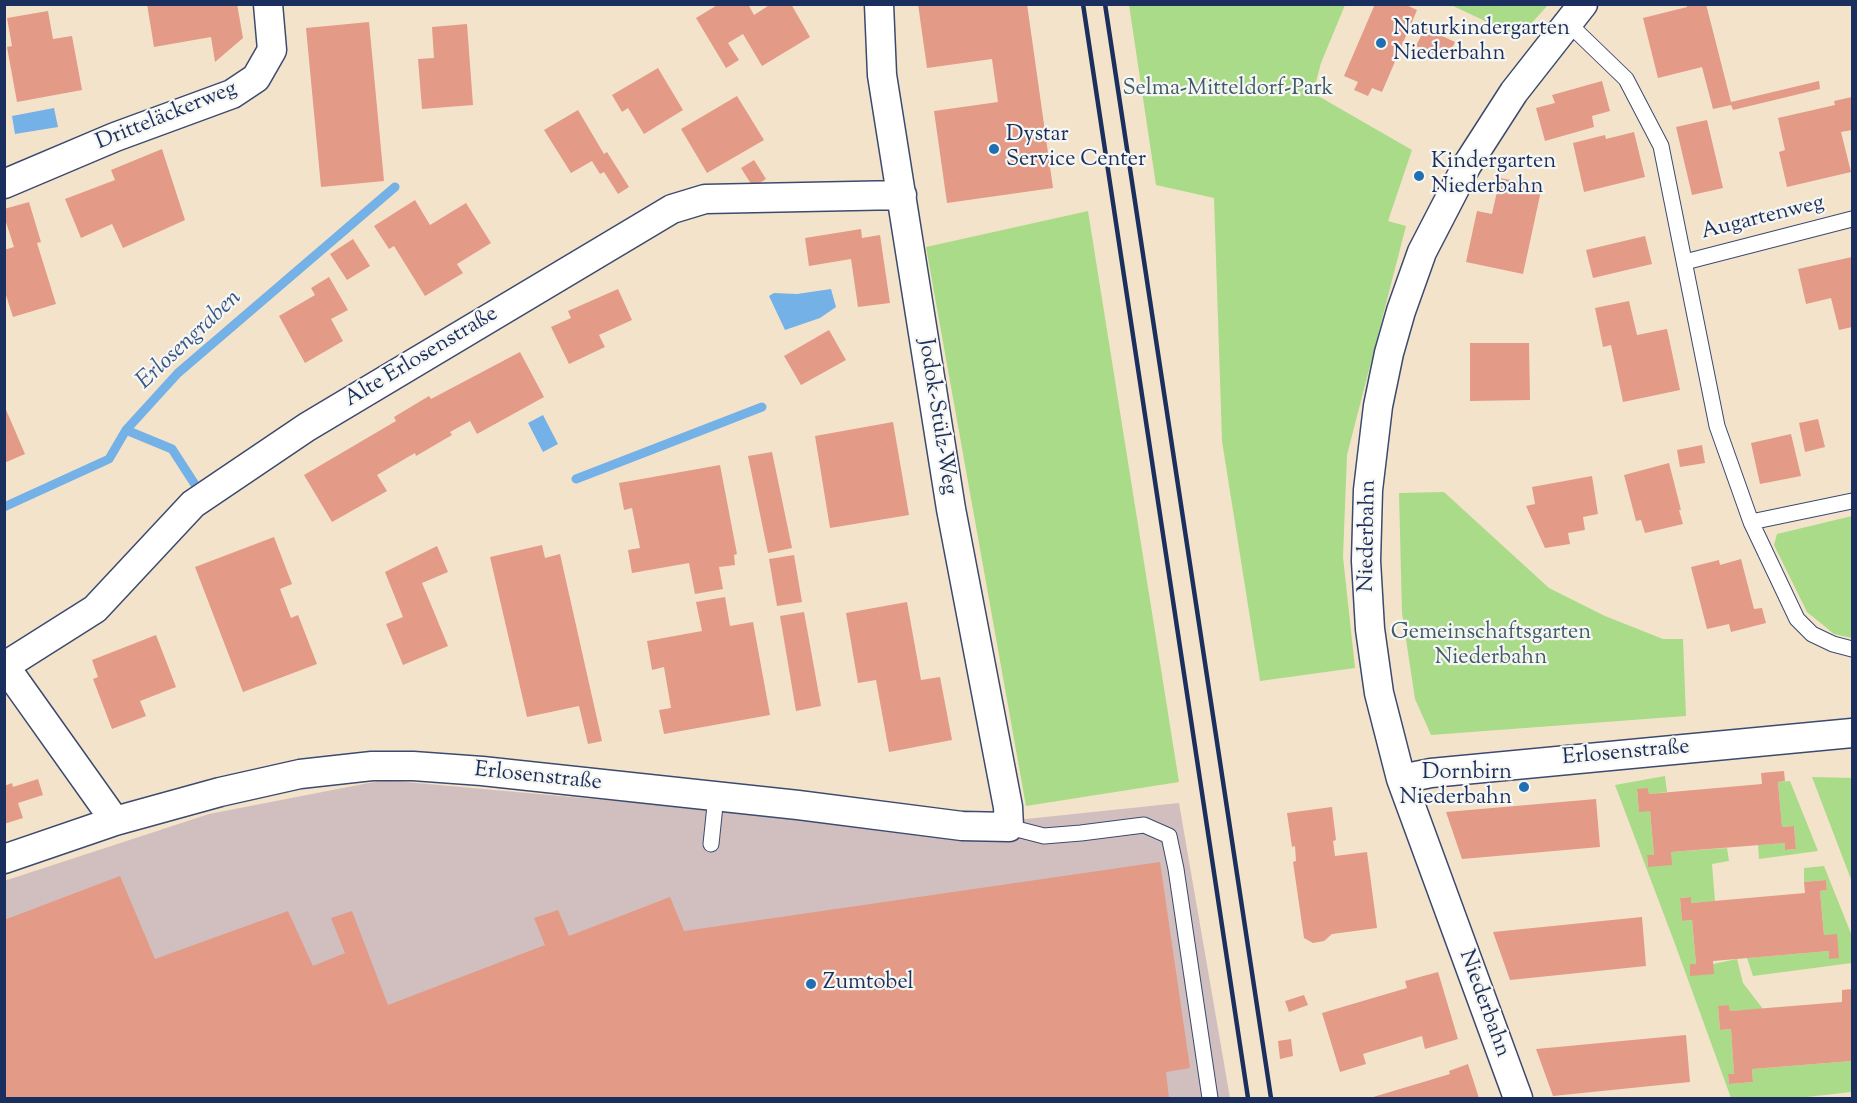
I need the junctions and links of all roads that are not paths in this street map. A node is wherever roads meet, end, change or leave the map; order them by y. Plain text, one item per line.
1 (268, 4) edge
2 (879, 4) edge
3 (1576, 14) edge
4 (4, 184) edge
5 (902, 195) junction
6 (1852, 219) edge
7 (1685, 262) junction
8 (1852, 501) edge
9 (1751, 522) junction
10 (1852, 649) edge
11 (5, 666) edge
12 (1852, 733) edge
13 (1401, 779) junction
14 (716, 796) junction
15 (115, 822) junction
16 (1009, 827) junction
17 (711, 844) dead end
18 (4, 859) edge
19 (1210, 1098) edge
20 (1518, 1098) edge

1 - 4 street, Dritteläckerweg
2 - 5 street, Jodok-Stülz-Weg
3 - 7 lane, Augartenweg
3 - 13 street, Niederbahn
5 - 11 street, Alte Erlosenstraße
5 - 16 street, Jodok-Stülz-Weg
6 - 7 lane, Augartenweg
7 - 9 lane, Augartenweg
8 - 9 lane
9 - 10 lane
11 - 15 street
12 - 13 street, Erlosenstraße
13 - 20 street, Niederbahn
14 - 15 street, Erlosenstraße
14 - 16 street, Erlosenstraße
14 - 17 lane
15 - 18 street, Erlosenstraße
16 - 19 lane, Erlosenstraße

